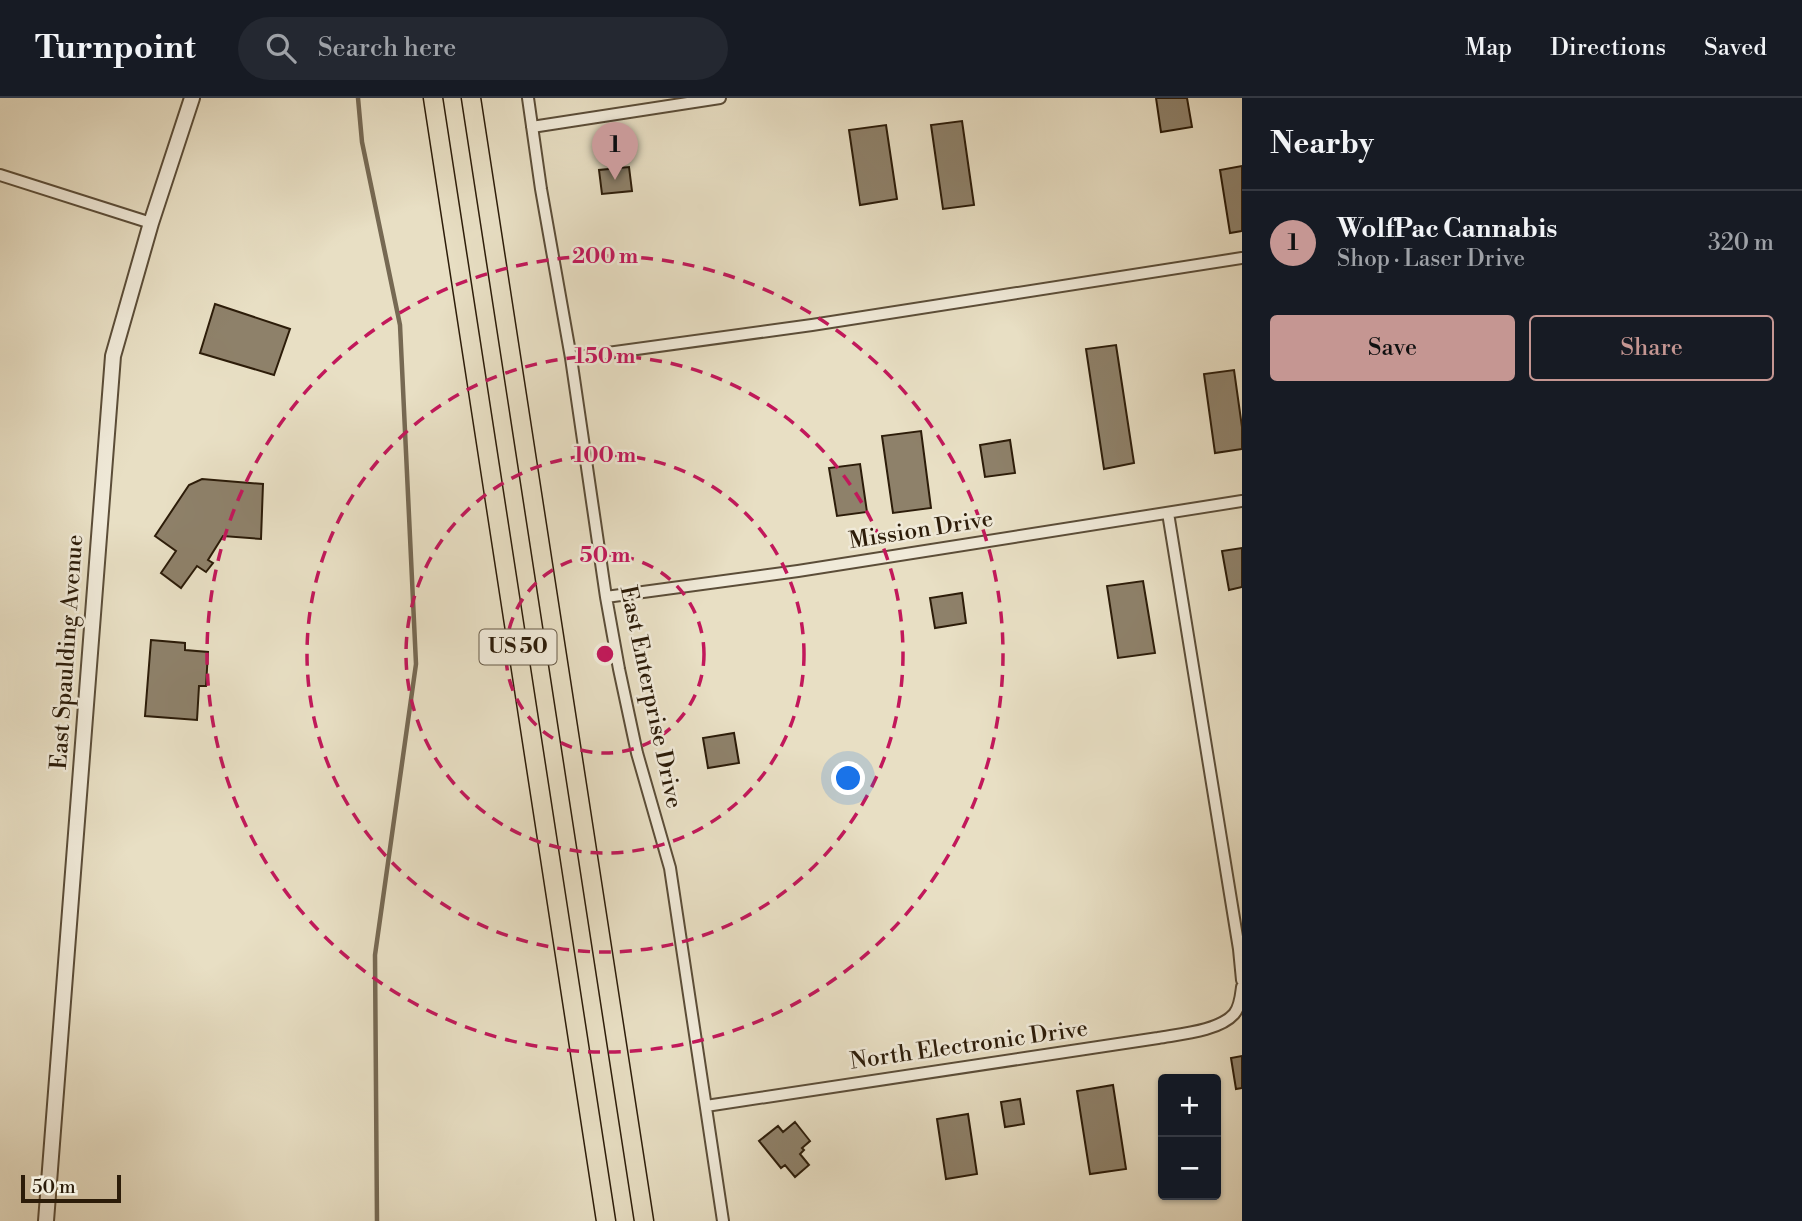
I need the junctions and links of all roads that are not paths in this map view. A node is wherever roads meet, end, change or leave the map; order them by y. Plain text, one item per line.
1 (192, 98) edge
2 (433, 98) edge
3 (471, 98) edge
4 (528, 98) edge
5 (720, 98) edge
6 (532, 127) junction
7 (0, 176) edge
8 (151, 223) junction
9 (1242, 258) edge
10 (571, 358) junction
11 (1242, 501) edge
12 (1168, 513) junction
13 (606, 597) junction
14 (1242, 980) edge
15 (1242, 987) edge
16 (706, 1106) junction
17 (46, 1221) edge
18 (605, 1221) edge
19 (646, 1221) edge
20 (723, 1221) edge

1 - 8 street, East Spaulding Avenue
2 - 18 highway, US 50
3 - 19 highway, US 50
4 - 6 street, East Enterprise Drive
5 - 6 street
6 - 10 street, East Enterprise Drive
7 - 8 street
8 - 17 street, East Spaulding Avenue
9 - 10 street
10 - 13 street, East Enterprise Drive
11 - 12 street, Mission Drive
12 - 13 street, Mission Drive
12 - 14 street
13 - 16 street, East Enterprise Drive
15 - 16 street, North Electronic Drive
16 - 20 street, East Enterprise Drive

